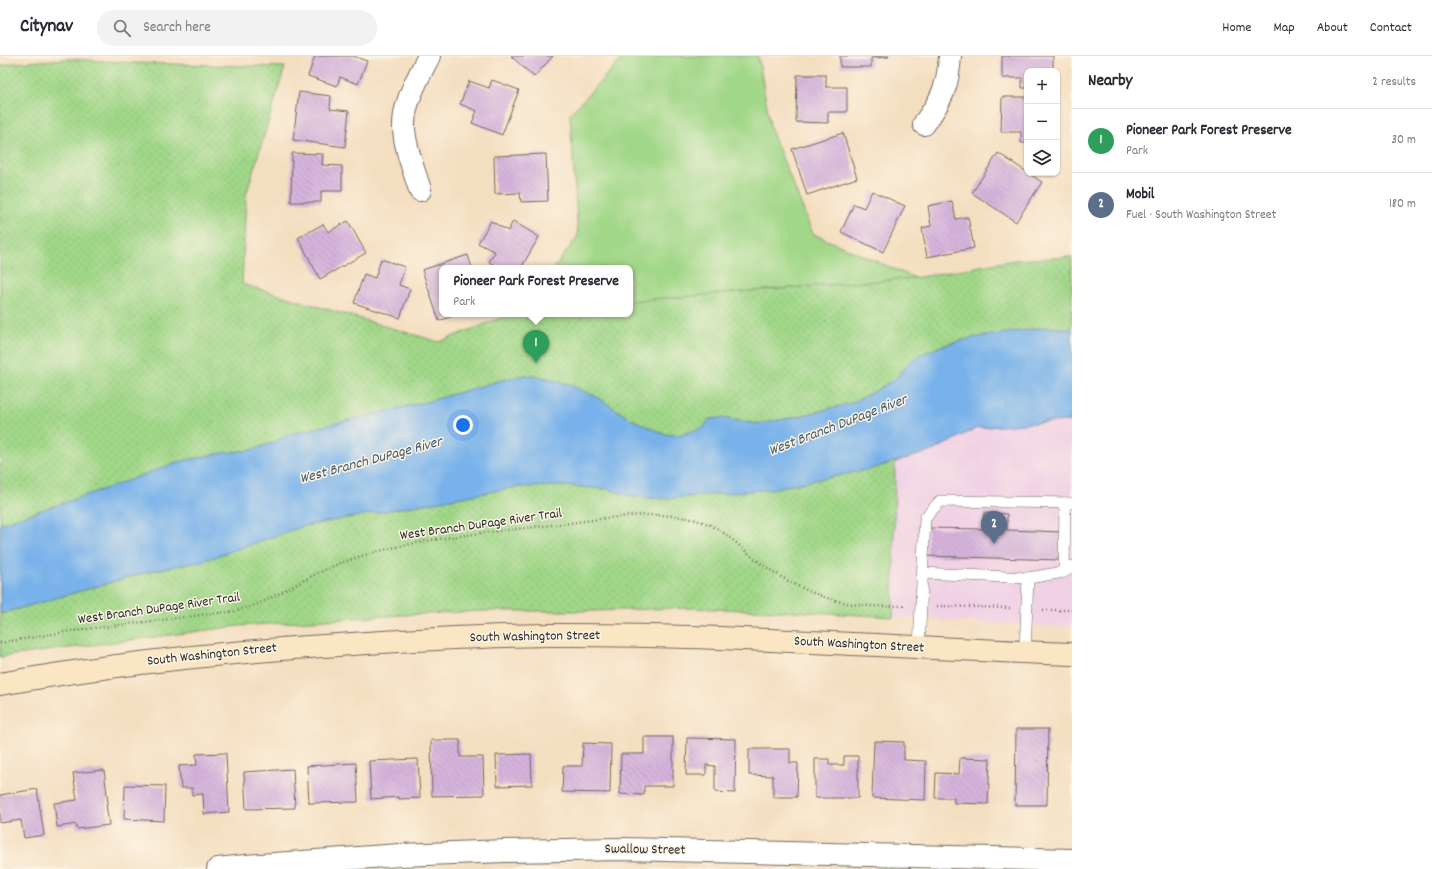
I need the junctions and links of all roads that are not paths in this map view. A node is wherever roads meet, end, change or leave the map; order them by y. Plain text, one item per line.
1 (429, 56) edge
2 (950, 56) edge
3 (924, 124) dead end
4 (420, 190) dead end
5 (1068, 503) edge
6 (1068, 569) edge
7 (922, 573) junction
8 (1028, 578) junction
9 (919, 648) junction
10 (1025, 652) junction
11 (1072, 654) edge
12 (0, 684) edge
13 (1072, 860) edge
14 (218, 869) edge

1 - 4 street
2 - 3 street
5 - 6 lane
5 - 7 lane
6 - 8 lane
7 - 8 lane
7 - 9 lane
8 - 10 lane
9 - 10 main road, South Washington Street
9 - 12 main road, South Washington Street
10 - 11 main road, South Washington Street
13 - 14 street, Swallow Street

